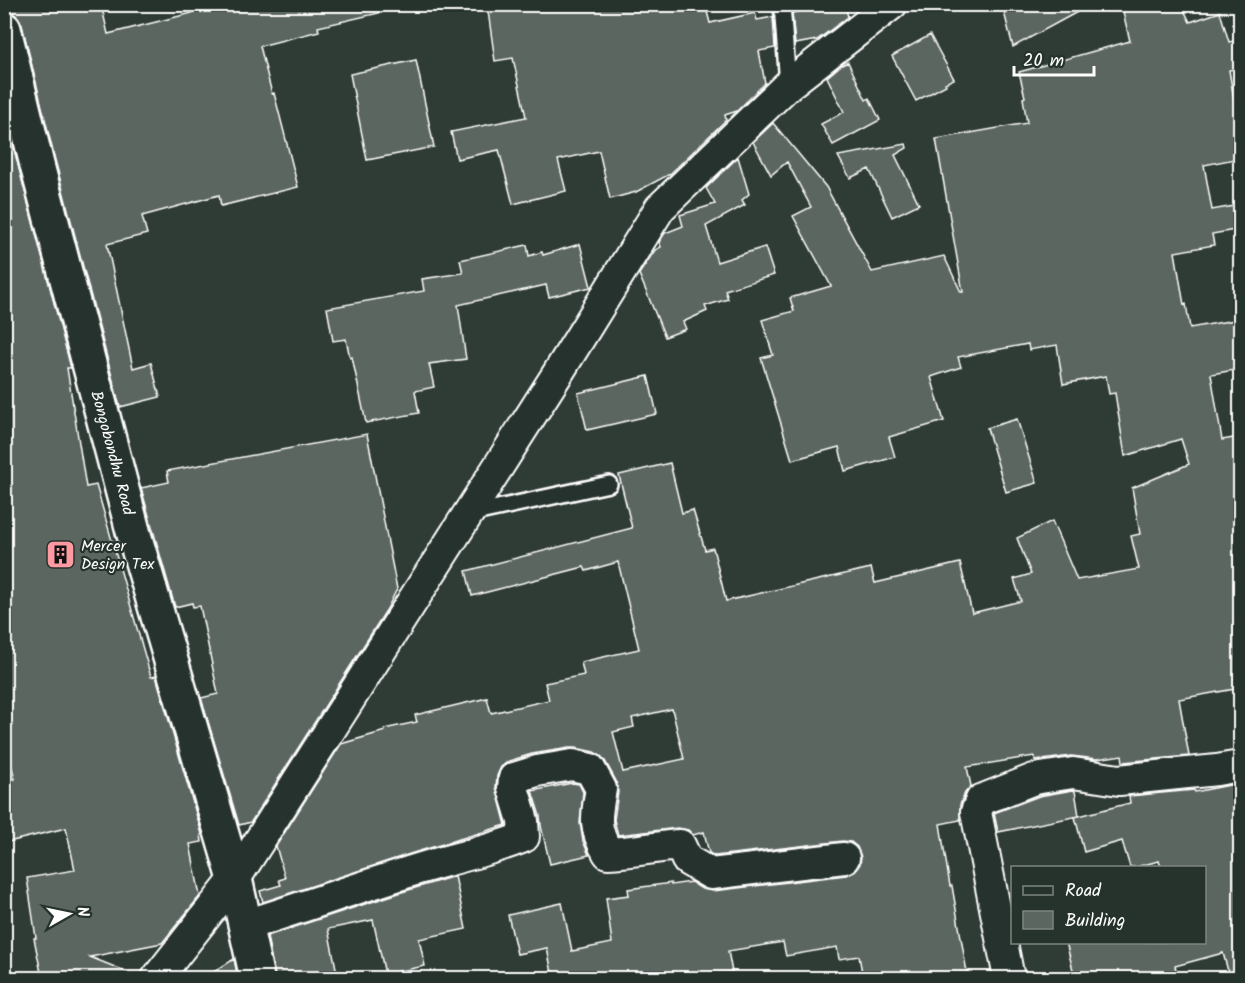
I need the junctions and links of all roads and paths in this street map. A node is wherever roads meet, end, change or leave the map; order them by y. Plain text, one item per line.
1 (782, 4) edge
2 (892, 4) edge
3 (4, 28) edge
4 (788, 86) junction
5 (609, 484) dead end
6 (467, 515) junction
7 (1240, 766) edge
8 (844, 858) dead end
9 (235, 879) junction
10 (246, 925) junction
11 (157, 978) edge
12 (257, 978) edge
13 (1009, 978) edge

1 - 4 lane
2 - 4 street
3 - 9 street, Bongobondhu Road
4 - 6 street
5 - 6 lane
6 - 9 street
7 - 13 street
8 - 10 street
9 - 10 street, Bongobondhu Road
9 - 11 street
10 - 12 street, Bongobondhu Road

